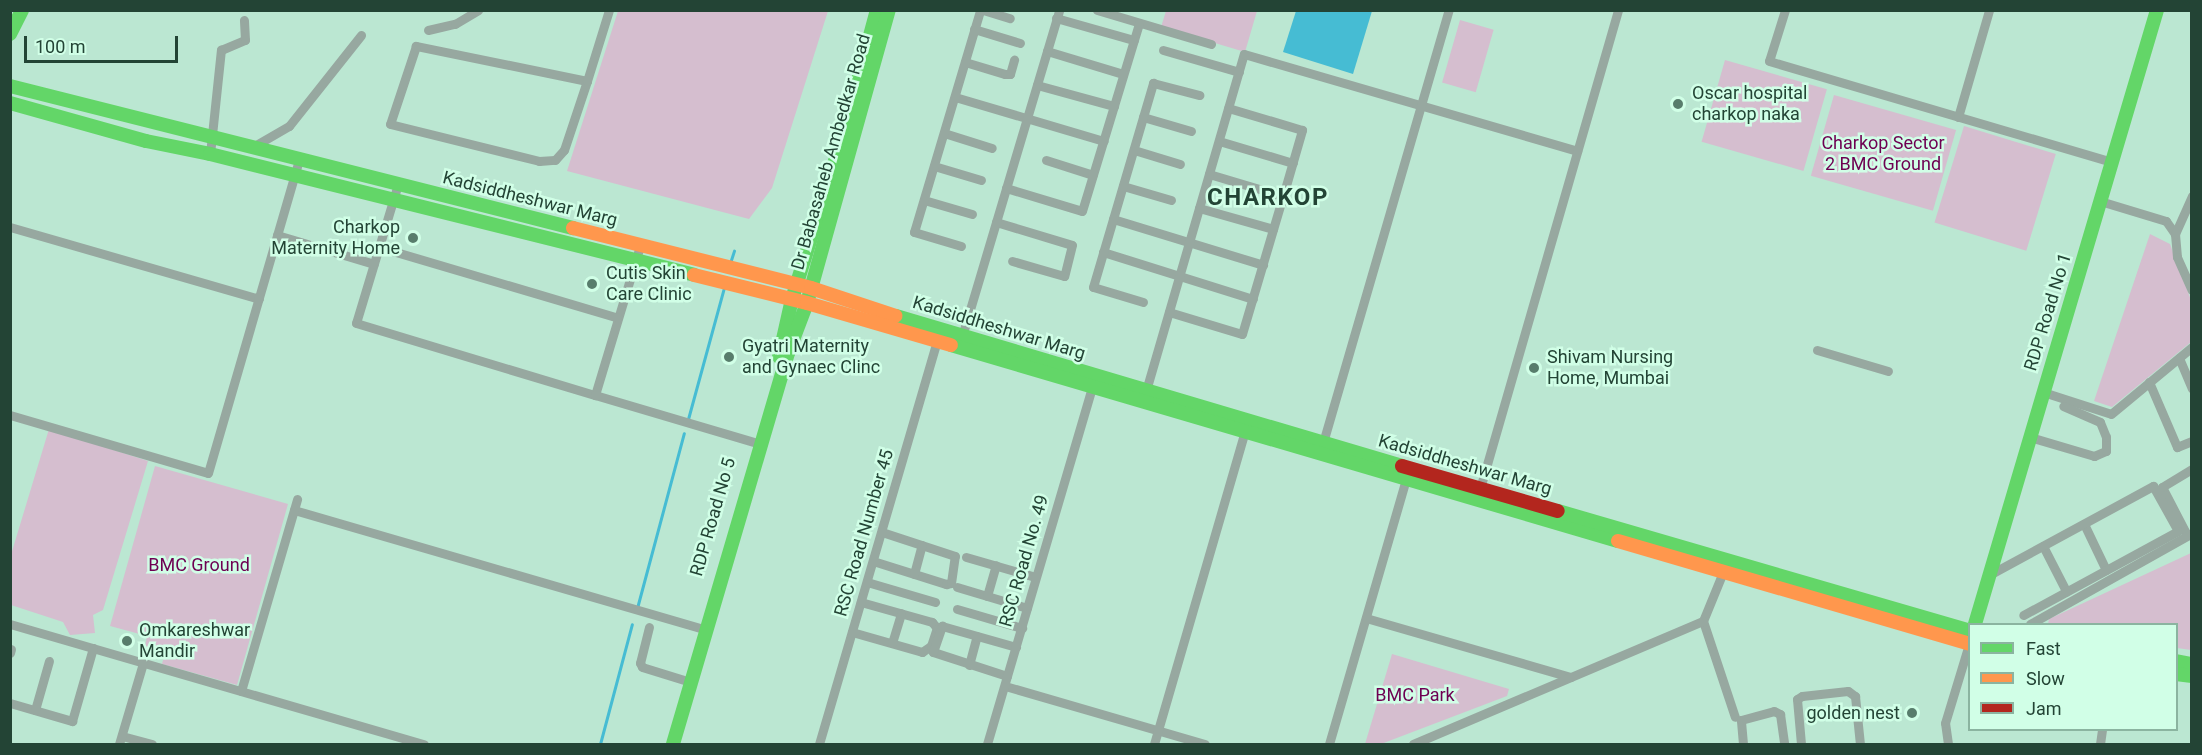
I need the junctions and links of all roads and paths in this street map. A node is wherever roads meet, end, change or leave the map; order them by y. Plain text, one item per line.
1 (22, 10) edge
2 (478, 10) edge
3 (609, 10) edge
4 (877, 10) edge
5 (890, 10) edge
6 (982, 10) edge
7 (1097, 10) edge
8 (1449, 10) edge
9 (1618, 10) edge
10 (1785, 10) edge
11 (1989, 10) edge
12 (2157, 10) edge
13 (1058, 14) edge
14 (1010, 18) dead end
15 (243, 20) dead end
16 (1139, 23) junction
17 (974, 29) junction
18 (428, 30) dead end
19 (10, 34) edge
20 (361, 35) dead end
21 (1134, 40) junction
22 (1020, 43) dead end
23 (1211, 44) dead end
24 (873, 47) junction
25 (1163, 50) dead end
26 (1047, 51) junction
27 (1014, 60) dead end
28 (965, 62) junction
29 (1239, 72) junction
30 (1123, 74) junction
31 (587, 81) junction
32 (1037, 85) junction
33 (10, 86) edge
34 (1199, 95) dead end
35 (955, 97) junction
36 (10, 103) edge
37 (1114, 106) junction
38 (1422, 106) junction
39 (1228, 108) junction
40 (1143, 117) junction
41 (1958, 117) junction
42 (1027, 119) junction
43 (1191, 131) dead end
44 (944, 133) junction
45 (212, 138) junction
46 (1104, 141) junction
47 (1219, 141) junction
48 (251, 148) junction
49 (992, 148) dead end
50 (1134, 150) junction
51 (1577, 151) junction
52 (210, 154) junction
53 (299, 160) junction
54 (1046, 160) dead end
55 (2112, 162) junction
56 (1293, 163) junction
57 (1180, 164) dead end
58 (934, 166) junction
59 (1209, 174) junction
60 (1093, 175) junction
61 (294, 177) junction
62 (981, 180) dead end
63 (398, 184) junction
64 (1123, 186) junction
65 (1006, 188) junction
66 (1283, 196) junction
67 (2192, 196) edge
68 (924, 200) junction
69 (1171, 200) dead end
70 (394, 201) junction
71 (2100, 201) junction
72 (1199, 208) junction
73 (972, 214) dead end
74 (1113, 219) junction
75 (996, 222) junction
76 (822, 224) junction
77 (10, 227) edge
78 (1273, 230) junction
79 (2175, 234) junction
80 (277, 235) junction
81 (1189, 241) junction
82 (640, 246) junction
83 (961, 246) dead end
84 (379, 247) junction
85 (1103, 252) junction
86 (1012, 261) dead end
87 (635, 262) junction
88 (374, 264) junction
89 (1263, 265) junction
90 (1179, 276) junction
91 (796, 285) junction
92 (811, 288) junction
93 (2192, 290) edge
94 (258, 299) junction
95 (792, 299) junction
96 (1253, 299) junction
97 (1143, 302) dead end
98 (807, 303) junction
99 (1169, 312) junction
100 (618, 318) junction
101 (939, 337) junction
102 (960, 343) junction
103 (2192, 347) edge
104 (1817, 350) dead end
105 (2179, 358) junction
106 (1888, 371) dead end
107 (2149, 382) junction
108 (1092, 387) junction
109 (2192, 388) edge
110 (2043, 392) junction
111 (595, 395) junction
112 (1144, 396) junction
113 (2063, 406) dead end
114 (10, 415) edge
115 (1246, 426) junction
116 (2030, 437) junction
117 (2192, 441) edge
118 (754, 442) junction
119 (1321, 448) junction
120 (2192, 469) edge
121 (1408, 474) junction
122 (1478, 494) junction
123 (297, 499) dead end
124 (294, 510) junction
125 (2084, 524) junction
126 (882, 532) junction
127 (2189, 534) edge
128 (922, 545) junction
129 (2043, 546) junction
130 (966, 557) dead end
131 (873, 561) junction
132 (996, 565) junction
133 (2106, 570) junction
134 (1723, 572) junction
135 (914, 574) junction
136 (1989, 575) junction
137 (1032, 576) dead end
138 (867, 582) junction
139 (957, 587) dead end
140 (2066, 591) junction
141 (987, 596) junction
142 (861, 602) junction
143 (935, 603) dead end
144 (1028, 608) junction
145 (957, 609) dead end
146 (901, 614) junction
147 (2023, 615) dead end
148 (1366, 618) junction
149 (1703, 621) junction
150 (1975, 623) edge
151 (2032, 623) edge
152 (10, 624) edge
153 (649, 627) dead end
154 (1022, 628) junction
155 (703, 629) junction
156 (852, 632) junction
157 (977, 636) junction
158 (1968, 640) edge
159 (1968, 640) edge
160 (892, 643) junction
161 (1968, 643) edge
162 (1016, 647) junction
163 (93, 648) junction
164 (50, 661) dead end
165 (143, 663) junction
166 (969, 665) junction
167 (1571, 677) junction
168 (684, 680) junction
169 (1006, 681) junction
170 (241, 691) junction
171 (10, 703) edge
172 (35, 710) junction
173 (1735, 717) dead end
174 (1158, 730) junction
175 (120, 740) edge
176 (152, 744) edge
177 (424, 744) edge
178 (664, 744) edge
179 (673, 744) edge
180 (819, 744) edge
181 (987, 744) edge
182 (1154, 744) edge
183 (1205, 744) edge
184 (1329, 744) edge
185 (1413, 744) edge
186 (1743, 744) edge
187 (1784, 744) edge
188 (1800, 744) edge
189 (1860, 744) edge
190 (1948, 744) edge

1 - 19 main road
2 - 18 street
3 - 31 street
4 - 24 main road, Dr Babasaheb Ambedkar Road
5 - 24 main road, Dr Babasaheb Ambedkar Road
6 - 14 street
6 - 17 street
7 - 16 street
8 - 38 street
9 - 51 street
10 - 41 street
11 - 41 street
12 - 55 main road, RDP Road No 1
13 - 21 street
13 - 26 street
15 - 45 street
16 - 21 street
16 - 23 street
17 - 22 street
17 - 28 street
20 - 48 street
21 - 30 street
24 - 76 main road, Dr Babasaheb Ambedkar Road
25 - 29 street
26 - 30 street
26 - 32 street
27 - 28 street
28 - 35 street
29 - 38 street
29 - 39 street
30 - 37 street
31 - 31 street
32 - 37 street
32 - 42 street
33 - 45 main road, Kadsiddheshwar Marg
34 - 40 street
35 - 42 street
35 - 44 street
36 - 52 main road, Kadsiddheshwar Marg
37 - 46 street
38 - 51 street
38 - 119 street
39 - 47 street
39 - 56 street
40 - 43 street
40 - 50 street
41 - 55 street
42 - 46 street
42 - 65 street
44 - 49 street
44 - 58 street
45 - 48 main road, Kadsiddheshwar Marg
45 - 52 street
46 - 60 street
47 - 56 street
47 - 59 street
48 - 53 main road, Kadsiddheshwar Marg
50 - 57 street
50 - 64 street
51 - 122 street
52 - 61 main road, Kadsiddheshwar Marg
53 - 61 street
53 - 63 main road, Kadsiddheshwar Marg
54 - 60 street
55 - 71 main road, RDP Road No 1
56 - 66 street
58 - 62 street
58 - 68 street
59 - 66 street
59 - 72 street
60 - 65 street
61 - 70 main road, Kadsiddheshwar Marg
61 - 80 street
63 - 70 street
63 - 82 main road, Kadsiddheshwar Marg
64 - 69 street
64 - 74 street
65 - 75 street
66 - 78 street
67 - 79 street
68 - 73 street
68 - 83 street
70 - 84 street
70 - 87 main road, Kadsiddheshwar Marg
71 - 79 street
71 - 110 main road, RDP Road No 1
72 - 78 street
72 - 81 street
74 - 81 street
74 - 85 street
75 - 86 street
75 - 102 street
76 - 91 main road, Dr Babasaheb Ambedkar Road
76 - 92 main road, Dr Babasaheb Ambedkar Road
77 - 94 street
78 - 89 street
79 - 93 street
80 - 88 street
80 - 94 street
81 - 89 street
81 - 90 street
82 - 87 street
82 - 91 main road, Kadsiddheshwar Marg
84 - 88 street
84 - 100 street
85 - 90 street
85 - 97 street
87 - 95 main road, Kadsiddheshwar Marg
87 - 100 street
88 - 111 street
89 - 96 street
90 - 96 street
90 - 99 street
91 - 92 main road, Kadsiddheshwar Marg
91 - 95 main road, Dr Babasaheb Ambedkar Road
92 - 98 main road, Dr Babasaheb Ambedkar Road
92 - 101 main road, Kadsiddheshwar Marg
94 - 114 street
95 - 98 main road, Kadsiddheshwar Marg
95 - 118 main road, RDP Road No 5
96 - 99 street
98 - 101 main road, Kadsiddheshwar Marg
98 - 155 main road, RDP Road No 5
99 - 112 street
100 - 111 street
101 - 102 main road, Kadsiddheshwar Marg
101 - 126 street, RSC Road Number 45
102 - 108 main road, Kadsiddheshwar Marg
102 - 112 main road, Kadsiddheshwar Marg
103 - 105 street
104 - 106 street
105 - 107 street
105 - 109 street
107 - 110 street
107 - 117 street
108 - 112 main road, Kadsiddheshwar Marg
108 - 144 street, RSC Road No. 49
110 - 116 main road, RDP Road No 1
111 - 118 street
112 - 115 main road, Kadsiddheshwar Marg
113 - 116 street
115 - 119 main road, Kadsiddheshwar Marg
115 - 174 street
116 - 136 main road, RDP Road No 1
118 - 155 main road, RDP Road No 5
119 - 121 main road, Kadsiddheshwar Marg
120 - 127 street
121 - 122 main road, Kadsiddheshwar Marg
121 - 148 street
122 - 134 main road, Kadsiddheshwar Marg
122 - 158 main road, Kadsiddheshwar Marg
123 - 124 street
124 - 155 street
124 - 170 street
125 - 129 street
125 - 133 street
125 - 133 street
126 - 128 street
126 - 131 street, RSC Road Number 45
127 - 151 street
128 - 135 street
128 - 135 street
129 - 136 street
129 - 140 street
130 - 132 street
131 - 135 street
131 - 138 street, RSC Road Number 45
132 - 137 street
132 - 141 street
133 - 140 street
134 - 149 street
134 - 159 main road, Kadsiddheshwar Marg
136 - 150 main road, RDP Road No 1
138 - 142 street, RSC Road Number 45
138 - 143 street
139 - 141 street
140 - 147 street
141 - 144 street
142 - 146 street
142 - 156 street, RSC Road Number 45
144 - 154 street, RSC Road No. 49
145 - 154 street
146 - 160 street
146 - 160 street
148 - 167 street
148 - 184 street
149 - 167 street
149 - 173 street
152 - 163 street
153 - 168 street
154 - 162 street, RSC Road No. 49
155 - 168 main road, RDP Road No 5
155 - 179 main road, RDP Road No 5
156 - 160 street
156 - 180 street, RSC Road Number 45
157 - 162 street
157 - 166 street
157 - 166 street
161 - 190 street
162 - 169 street, RSC Road No. 49
163 - 165 street
163 - 172 street
164 - 172 street
165 - 170 street
165 - 175 street
166 - 169 street
167 - 185 street
168 - 178 main road, RDP Road No 5
169 - 174 street
169 - 181 street, RSC Road No. 49
170 - 177 street
171 - 172 street
174 - 182 street
174 - 183 street
175 - 176 street
186 - 187 street
188 - 189 street

